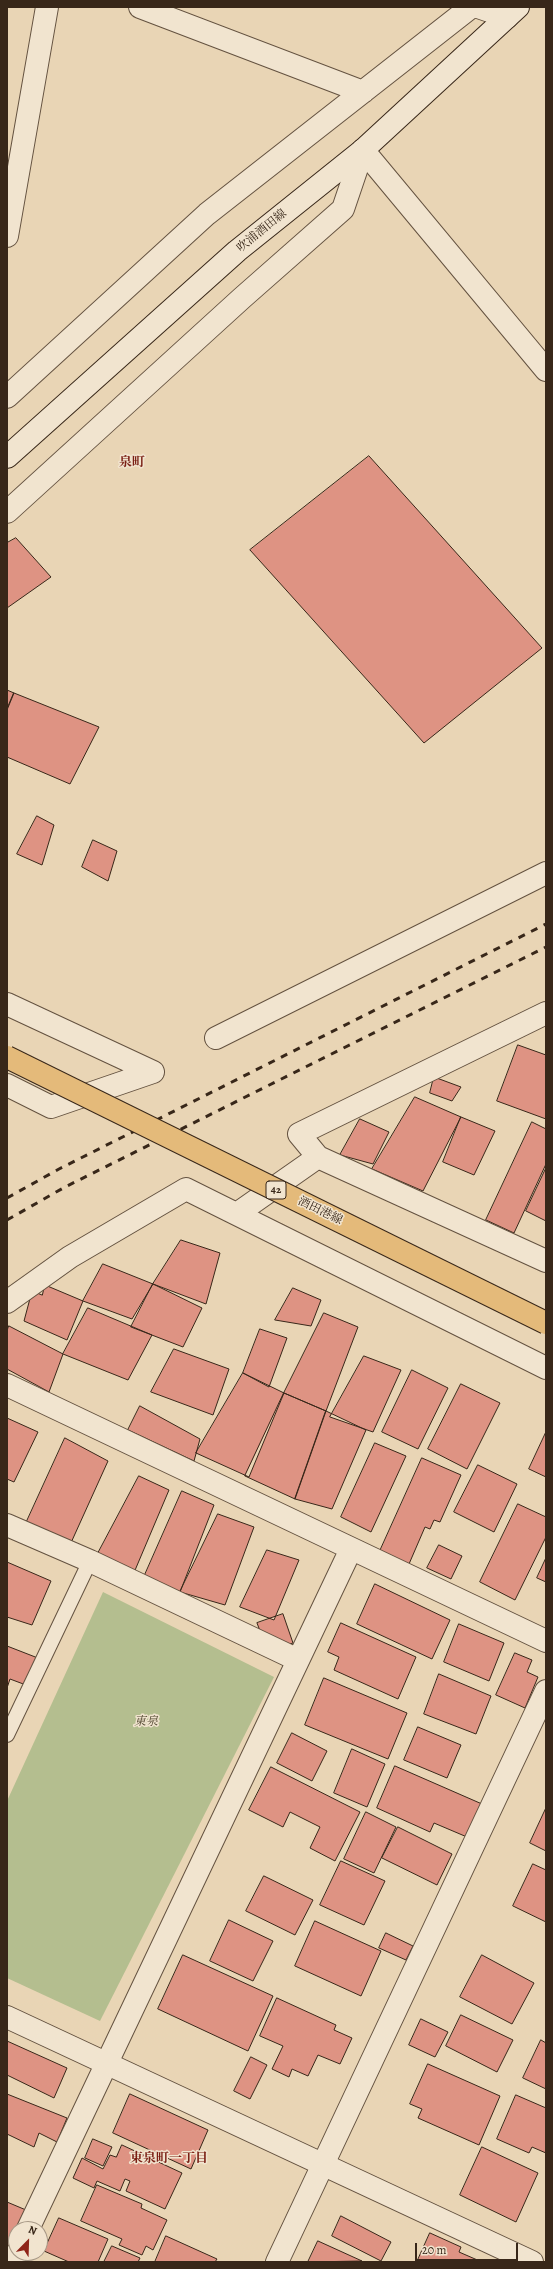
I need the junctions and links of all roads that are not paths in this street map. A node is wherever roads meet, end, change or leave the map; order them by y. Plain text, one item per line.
1 (47, 7) edge
2 (140, 7) edge
3 (471, 7) edge
4 (478, 7) edge
5 (513, 12) edge
6 (363, 92) junction
7 (363, 150) junction
8 (7, 236) edge
9 (546, 370) edge
10 (7, 397) edge
11 (7, 457) edge
12 (7, 512) edge
13 (546, 873) edge
14 (7, 1004) edge
15 (546, 1013) edge
16 (216, 1038) dead end
17 (7, 1056) edge
18 (7, 1085) edge
19 (318, 1157) junction
20 (238, 1213) junction
21 (546, 1261) edge
22 (7, 1302) edge
23 (546, 1323) edge
24 (546, 1368) edge
25 (7, 1386) edge
26 (7, 1525) edge
27 (351, 1549) junction
28 (90, 1562) junction
29 (546, 1641) edge
30 (298, 1660) junction
31 (546, 1691) edge
32 (7, 1735) edge
33 (7, 2017) edge
34 (107, 2064) junction
35 (323, 2165) junction
36 (32, 2221) edge
37 (277, 2262) edge
38 (532, 2262) edge

1 - 8 street
2 - 6 street
3 - 6 street
4 - 5 street
5 - 7 street, 吹浦酒田線
6 - 10 street
7 - 9 street
7 - 11 street, 吹浦酒田線
7 - 12 street
13 - 16 street
14 - 18 street
15 - 19 street
17 - 23 main road, 酒田港線 / 42, bridge
19 - 20 street
19 - 21 street
20 - 22 street
20 - 24 street
25 - 27 street
26 - 28 street
27 - 29 street
27 - 30 street
28 - 30 street
28 - 32 lane
30 - 34 street
31 - 35 street
33 - 34 street
34 - 35 street
34 - 36 street
35 - 37 street
35 - 38 street

